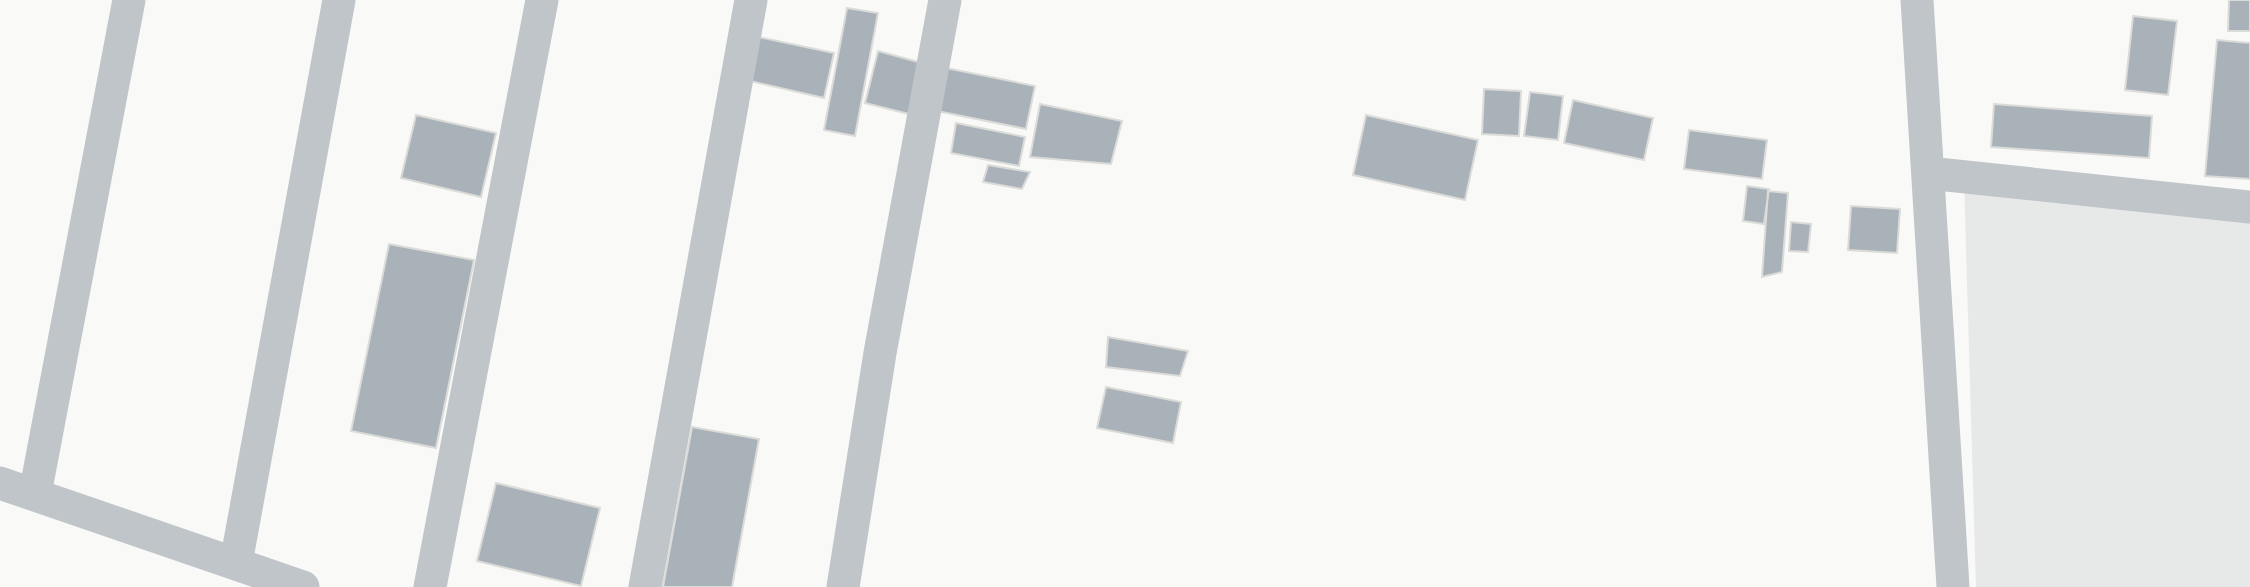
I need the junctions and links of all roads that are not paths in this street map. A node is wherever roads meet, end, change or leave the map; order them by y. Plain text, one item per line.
1 (129, 0) edge
2 (339, 0) edge
3 (542, 0) edge
4 (751, 0) edge
5 (945, 0) edge
6 (1917, 0) edge
7 (1928, 173) junction
8 (2250, 207) edge
9 (0, 483) edge
10 (35, 494) junction
11 (236, 563) junction
12 (303, 587) edge
13 (430, 587) edge
14 (645, 587) edge
15 (843, 587) edge
16 (1953, 587) edge

1 - 10 street
2 - 11 street
3 - 13 street
4 - 14 street
5 - 15 street
6 - 7 street
7 - 8 street
7 - 16 street
9 - 10 street
10 - 11 street
11 - 12 street

